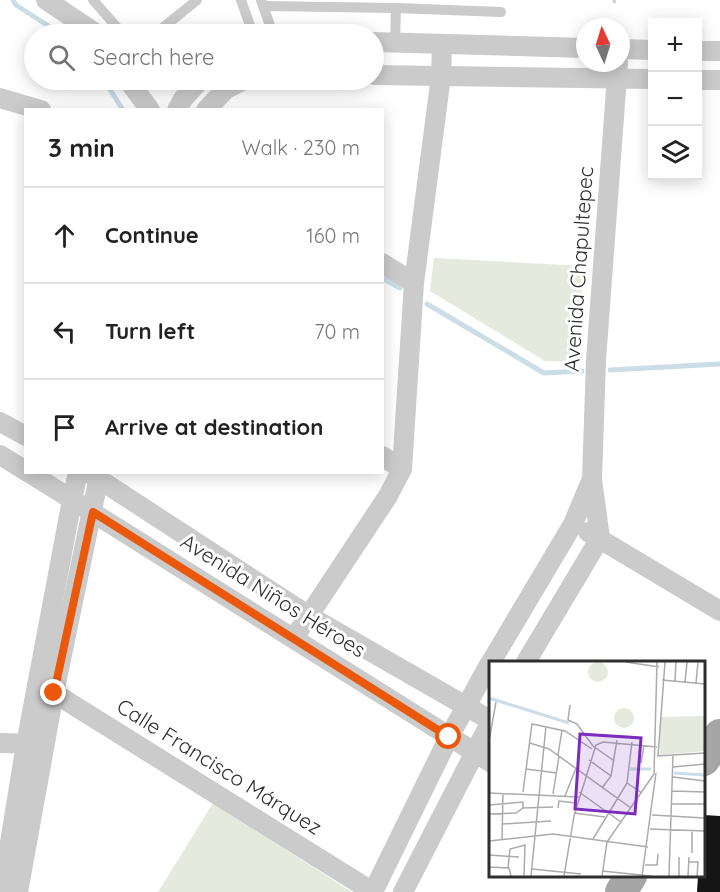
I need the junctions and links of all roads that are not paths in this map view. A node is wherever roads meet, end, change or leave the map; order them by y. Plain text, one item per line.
1 (46, 0) edge
2 (93, 0) edge
3 (197, 0) edge
4 (241, 0) edge
5 (262, 3) edge
6 (396, 8) junction
7 (501, 12) dead end
8 (82, 24) edge
9 (114, 24) edge
10 (167, 24) edge
11 (249, 24) edge
12 (269, 24) edge
13 (384, 42) edge
14 (395, 43) junction
15 (442, 44) junction
16 (576, 48) edge
17 (630, 49) edge
18 (648, 50) edge
19 (702, 51) edge
20 (720, 51) edge
21 (582, 72) edge
22 (617, 72) edge
23 (621, 72) edge
24 (384, 75) edge
25 (441, 76) junction
26 (648, 78) edge
27 (702, 80) edge
28 (720, 80) edge
29 (135, 90) edge
30 (191, 90) edge
31 (225, 90) edge
32 (0, 98) edge
33 (34, 108) edge
34 (149, 108) edge
35 (178, 108) edge
36 (208, 108) edge
37 (384, 264) edge
38 (414, 283) junction
39 (0, 422) edge
40 (24, 435) edge
41 (0, 455) edge
42 (384, 457) edge
43 (402, 469) junction
44 (24, 470) edge
45 (30, 474) edge
46 (78, 474) edge
47 (96, 475) edge
48 (592, 479) junction
49 (72, 500) junction
50 (93, 512) junction
51 (573, 524) junction
52 (600, 538) junction
53 (720, 611) edge
54 (309, 616) junction
55 (294, 638) junction
56 (492, 661) edge
57 (527, 661) edge
58 (489, 666) edge
59 (45, 691) junction
60 (465, 706) junction
61 (489, 721) edge
62 (489, 727) edge
63 (720, 735) edge
64 (449, 737) junction
65 (0, 743) edge
66 (35, 744) junction
67 (483, 757) edge
68 (705, 758) edge
69 (7, 818) edge
70 (630, 877) edge
71 (2, 892) edge
72 (18, 892) edge
73 (373, 892) edge
74 (403, 892) edge
75 (621, 892) edge

1 - 8 street
2 - 9 lane
3 - 10 lane
4 - 11 lane
5 - 6 lane
5 - 12 lane
6 - 7 lane
6 - 14 lane
13 - 14 street
14 - 15 street
15 - 16 street
15 - 25 street
17 - 18 street
19 - 20 street
21 - 25 street
22 - 48 street, Avenida Chapultepec
23 - 26 street
24 - 25 street
25 - 38 street
27 - 28 street
29 - 34 street
30 - 35 street
31 - 36 street
32 - 33 street
37 - 38 street
38 - 43 street
39 - 40 street
41 - 44 street, Avenida Niños Héroes
42 - 43 street
43 - 54 street
45 - 49 street, Avenida Niños Héroes
46 - 49 street
47 - 50 street
47 - 54 street, Avenida Niños Héroes
48 - 51 street, Avenida Chapultepec
48 - 52 street, Avenida Chapultepec
49 - 50 street, Avenida Niños Héroes
49 - 59 street
50 - 55 street, Avenida Niños Héroes
50 - 59 street
51 - 52 street
51 - 56 street, Avenida Chapultepec
52 - 53 street
52 - 57 street
54 - 55 street
54 - 60 street, Avenida Niños Héroes
55 - 64 street, Avenida Niños Héroes
58 - 60 street, Avenida Chapultepec
59 - 66 street
59 - 73 street, Calle Francisco Márquez
60 - 61 street, Avenida Niños Héroes
60 - 64 street, Avenida Chapultepec
62 - 67 street
63 - 68 main road
64 - 67 street, Avenida Niños Héroes
64 - 73 street, Avenida Chapultepec
65 - 66 street
66 - 69 street
66 - 72 street
67 - 74 street
69 - 71 street
70 - 75 main road

